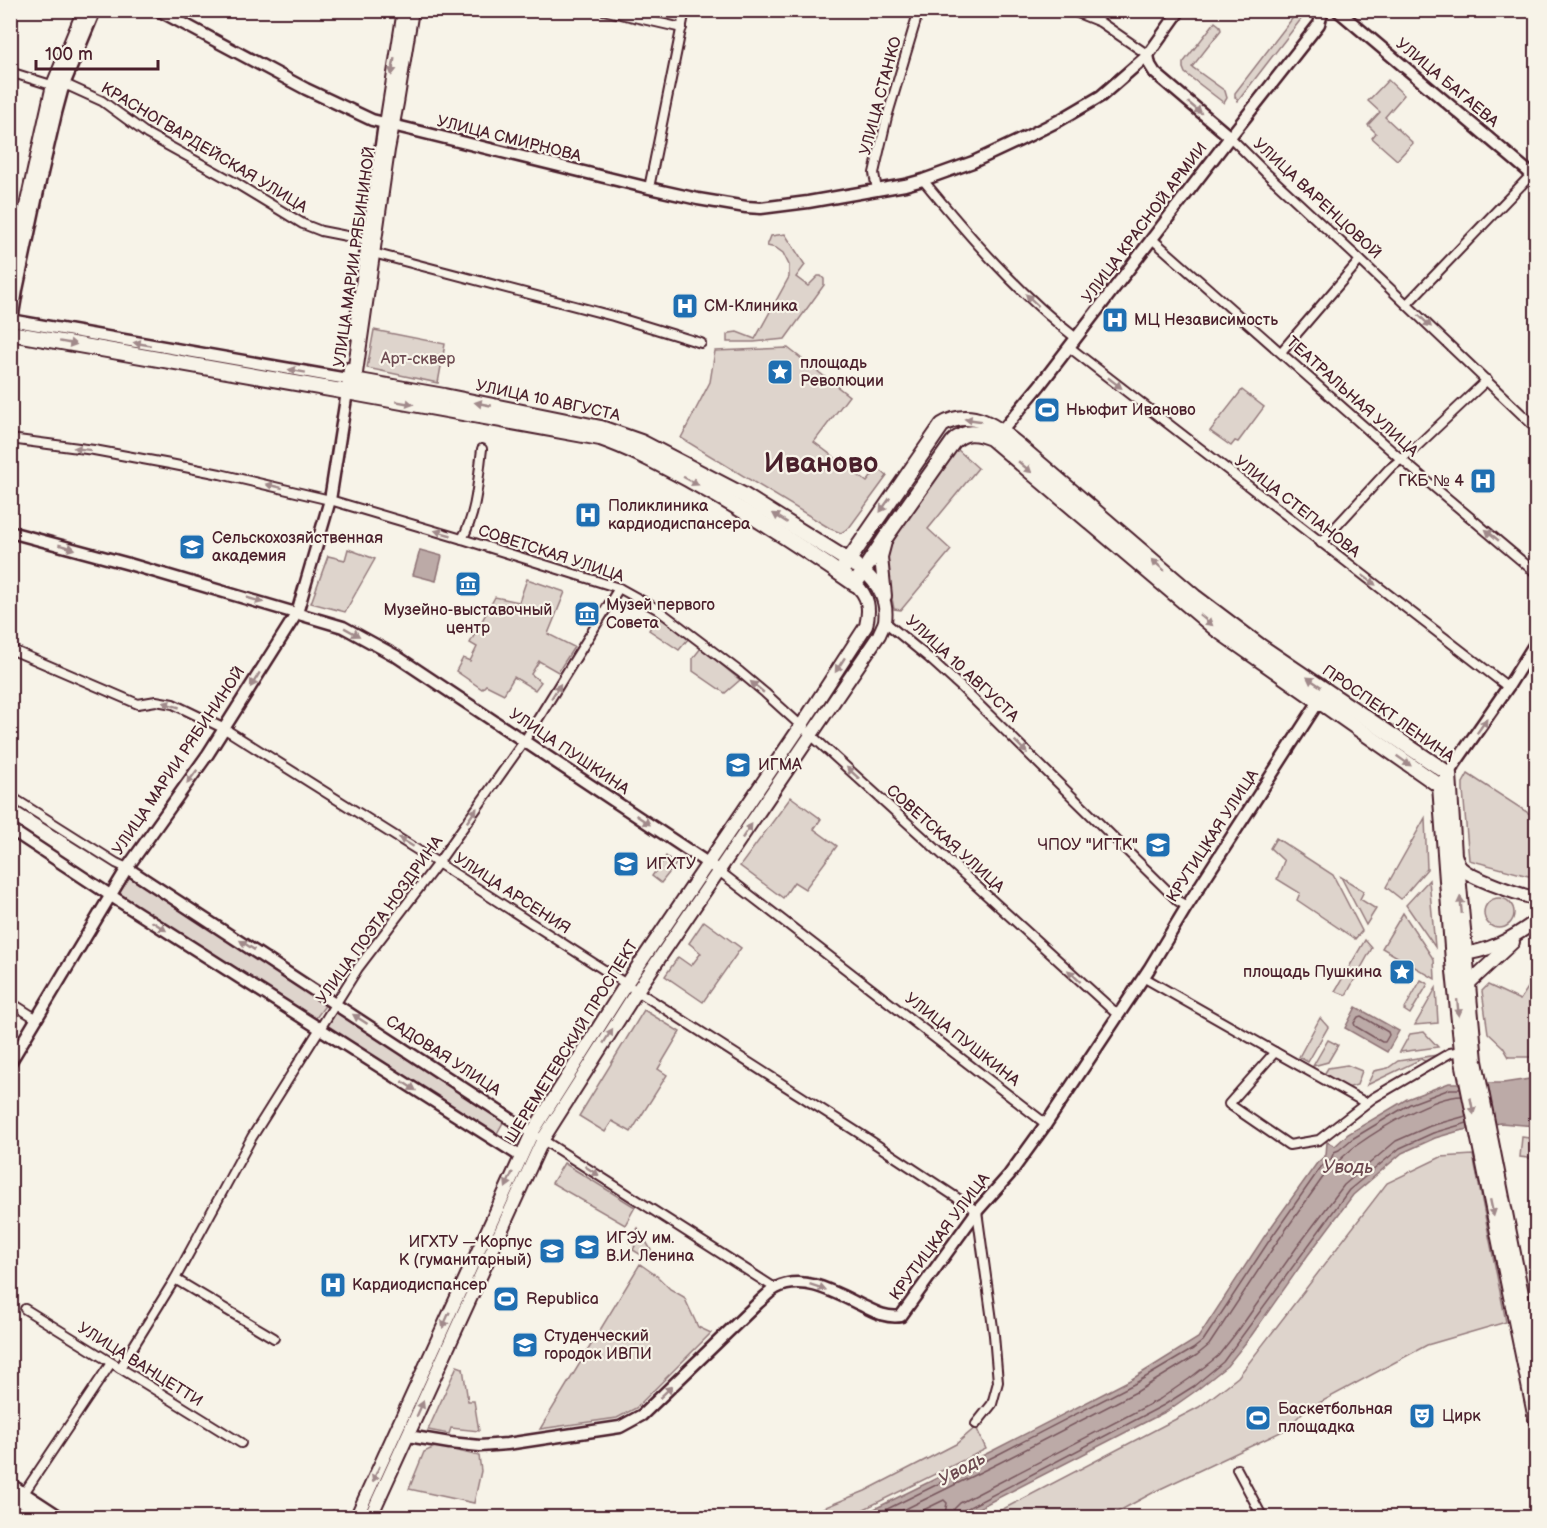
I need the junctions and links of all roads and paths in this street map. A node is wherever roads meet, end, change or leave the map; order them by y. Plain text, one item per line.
1 (85, 10) edge
2 (95, 10) edge
3 (158, 10) edge
4 (402, 10) edge
5 (411, 10) edge
6 (603, 10) edge
7 (651, 10) edge
8 (919, 10) edge
9 (1070, 10) edge
10 (1180, 10) edge
11 (1323, 10) edge
12 (1337, 10) edge
13 (684, 14) edge
14 (1319, 24) junction
15 (1358, 27) junction
16 (682, 28) junction
17 (1148, 55) junction
18 (10, 72) edge
19 (1128, 73) junction
20 (1161, 79) junction
21 (59, 86) junction
22 (388, 124) junction
23 (1230, 137) junction
24 (1535, 174) edge
25 (923, 180) junction
26 (649, 188) junction
27 (877, 190) junction
28 (1151, 238) junction
29 (367, 240) junction
30 (373, 253) junction
31 (1360, 260) junction
32 (10, 283) edge
33 (1407, 304) junction
34 (11, 326) edge
35 (701, 343) dead end
36 (1072, 343) junction
37 (1281, 352) junction
38 (1487, 380) junction
39 (350, 384) junction
40 (1536, 428) edge
41 (997, 436) junction
42 (10, 439) edge
43 (482, 449) dead end
44 (1402, 460) junction
45 (330, 500) junction
46 (10, 532) edge
47 (888, 534) junction
48 (462, 539) junction
49 (861, 541) junction
50 (1322, 543) junction
51 (829, 549) junction
52 (848, 561) junction
53 (864, 572) junction
54 (840, 573) junction
55 (1536, 573) edge
56 (855, 584) junction
57 (619, 588) junction
58 (885, 606) junction
59 (297, 613) junction
60 (869, 615) joint
61 (885, 622) junction
62 (1536, 642) edge
63 (10, 649) edge
64 (1508, 687) junction
65 (1319, 701) junction
66 (801, 726) junction
67 (225, 729) junction
68 (811, 736) junction
69 (525, 740) junction
70 (1449, 774) junction
71 (1440, 786) junction
72 (10, 796) edge
73 (10, 830) edge
74 (1454, 855) junction
75 (708, 862) junction
76 (438, 863) junction
77 (127, 868) junction
78 (719, 871) junction
79 (110, 894) junction
80 (1536, 898) edge
81 (1187, 906) junction
82 (1534, 923) edge
83 (1459, 955) junction
84 (1143, 977) junction
85 (1468, 984) junction
86 (631, 987) junction
87 (10, 1002) edge
88 (336, 1004) junction
89 (1118, 1015) junction
90 (37, 1019) junction
91 (320, 1029) junction
92 (1275, 1052) junction
93 (1467, 1058) junction
94 (10, 1063) edge
95 (1366, 1103) junction
96 (1046, 1124) junction
97 (537, 1136) junction
98 (1487, 1150) junction
99 (520, 1156) junction
100 (977, 1211) junction
101 (175, 1279) junction
102 (775, 1288) junction
103 (25, 1309) dead end
104 (274, 1338) dead end
105 (111, 1363) junction
106 (120, 1368) junction
107 (1536, 1370) edge
108 (1536, 1419) edge
109 (976, 1424) dead end
110 (396, 1431) junction
111 (408, 1436) junction
112 (241, 1443) dead end
113 (1238, 1469) dead end
114 (10, 1484) edge
115 (18, 1495) edge
116 (10, 1514) edge
117 (47, 1518) edge
118 (62, 1518) edge
119 (356, 1518) edge
120 (370, 1518) edge
121 (1263, 1518) edge

1 - 21 highway
2 - 21 street
3 - 22 street, УЛИЦА СМИРНОВА
4 -> 22 street
5 - 22 highway
6 - 16 street
7 - 13 street
8 - 27 street, УЛИЦА СТАНКО
9 - 17 street, УЛИЦА ВАРЕНЦОВОЙ
10 - 17 street, УЛИЦА СМИРНОВА
11 - 14 street, УЛИЦА КРАСНОЙ АРМИИ
12 - 15 street, УЛИЦА БАГАЕВА
13 - 16 street
14 - 15 street
14 - 23 street, УЛИЦА КРАСНОЙ АРМИИ
15 - 24 street, УЛИЦА БАГАЕВА
16 - 26 street
17 - 19 street, УЛИЦА СМИРНОВА
17 - 20 street, УЛИЦА ВАРЕНЦОВОЙ
18 - 21 street, КРАСНОГВАРДЕЙСКАЯ УЛИЦА
19 - 20 street
19 - 25 street, УЛИЦА СМИРНОВА
20 -> 23 street, УЛИЦА ВАРЕНЦОВОЙ
21 - 29 street, КРАСНОГВАРДЕЙСКАЯ УЛИЦА
21 - 32 highway
21 - 34 street
22 - 26 street, УЛИЦА СМИРНОВА
22 - 29 street, УЛИЦА МАРИИ РЯБИНИНОЙ
22 - 30 highway, УЛИЦА МАРИИ РЯБИНИНОЙ
23 - 28 street, УЛИЦА КРАСНОЙ АРМИИ
23 - 31 street, УЛИЦА ВАРЕНЦОВОЙ
24 - 33 street
25 - 27 street, УЛИЦА СМИРНОВА
36 -> 25 street, УЛИЦА СТЕПАНОВА
26 - 27 street, УЛИЦА СМИРНОВА
28 - 36 street, УЛИЦА КРАСНОЙ АРМИИ
28 - 37 street, ТЕАТРАЛЬНАЯ УЛИЦА
29 - 39 street, УЛИЦА МАРИИ РЯБИНИНОЙ
30 - 35 street
30 - 39 highway, УЛИЦА МАРИИ РЯБИНИНОЙ
31 - 33 street, УЛИЦА ВАРЕНЦОВОЙ
31 - 37 street
33 -> 38 street, УЛИЦА ВАРЕНЦОВОЙ
34 - 39 highway, УЛИЦА 10 АВГУСТА
36 - 41 street, УЛИЦА КРАСНОЙ АРМИИ
36 -> 50 street, УЛИЦА СТЕПАНОВА
37 - 44 street, ТЕАТРАЛЬНАЯ УЛИЦА
38 - 40 street, УЛИЦА ВАРЕНЦОВОЙ
38 - 44 street
39 - 45 street, УЛИЦА МАРИИ РЯБИНИНОЙ
51 -> 39 highway, УЛИЦА 10 АВГУСТА
39 -> 54 highway, УЛИЦА 10 АВГУСТА
41 - 47 highway, ПРОСПЕКТ ЛЕНИНА
41 -> 49 highway, ПРОСПЕКТ ЛЕНИНА
41 -> 65 highway, ПРОСПЕКТ ЛЕНИНА
70 -> 41 highway, ПРОСПЕКТ ЛЕНИНА
45 -> 42 street, СОВЕТСКАЯ УЛИЦА
43 - 48 street
44 - 50 street
55 -> 44 street, ТЕАТРАЛЬНАЯ УЛИЦА
48 -> 45 street, СОВЕТСКАЯ УЛИЦА
45 - 59 street, УЛИЦА МАРИИ РЯБИНИНОЙ
46 -> 59 street, УЛИЦА ПУШКИНА
47 - 53 highway, ПРОСПЕКТ ЛЕНИНА
47 - 58 main road, ПРОСПЕКТ ЛЕНИНА
48 - 57 street, СОВЕТСКАЯ УЛИЦА
49 - 51 highway
49 - 52 highway, ПРОСПЕКТ ЛЕНИНА
50 -> 64 street, УЛИЦА СТЕПАНОВА
51 - 52 highway, УЛИЦА 10 АВГУСТА
52 - 53 highway, УЛИЦА 10 АВГУСТА
52 - 54 highway, ПРОСПЕКТ ЛЕНИНА
53 - 56 highway, ПРОСПЕКТ ЛЕНИНА
53 - 58 main road, УЛИЦА 10 АВГУСТА
54 - 56 highway, УЛИЦА 10 АВГУСТА
56 - 60 main road, УЛИЦА 10 АВГУСТА
66 -> 57 street, СОВЕТСКАЯ УЛИЦА
69 -> 57 street, УЛИЦА ПОЭТА НОЗДРИНА
58 - 61 main road, УЛИЦА 10 АВГУСТА
59 -> 67 street, УЛИЦА МАРИИ РЯБИНИНОЙ
59 -> 69 street, УЛИЦА ПУШКИНА
60 -> 66 main road, ШЕРЕМЕТЕВСКИЙ ПРОСПЕКТ
61 - 68 main road, ШЕРЕМЕТЕВСКИЙ ПРОСПЕКТ
61 -> 81 street, УЛИЦА 10 АВГУСТА
62 - 64 street
67 -> 63 street, УЛИЦА АРСЕНИЯ
70 -> 64 street
65 -> 71 highway, ПРОСПЕКТ ЛЕНИНА
65 - 81 street, КРУТИЦКАЯ УЛИЦА
66 - 68 street, СОВЕТСКАЯ УЛИЦА
66 - 75 main road, ШЕРЕМЕТЕВСКИЙ ПРОСПЕКТ
76 -> 67 street, УЛИЦА АРСЕНИЯ
67 -> 77 street, УЛИЦА МАРИИ РЯБИНИНОЙ
78 -> 68 main road, ШЕРЕМЕТЕВСКИЙ ПРОСПЕКТ
89 -> 68 street, СОВЕТСКАЯ УЛИЦА
69 -> 75 street, УЛИЦА ПУШКИНА
76 -> 69 street, УЛИЦА ПОЭТА НОЗДРИНА
70 - 71 street
70 - 74 highway, ПРОСПЕКТ ЛЕНИНА
71 - 83 highway, ПРОСПЕКТ ЛЕНИНА
72 - 77 street
73 - 79 street
74 - 80 main road
83 -> 74 highway, ПРОСПЕКТ ЛЕНИНА
75 - 78 street, УЛИЦА ПУШКИНА
75 - 86 main road, ШЕРЕМЕТЕВСКИЙ ПРОСПЕКТ
76 - 86 street, УЛИЦА АРСЕНИЯ
76 - 88 street, УЛИЦА ПОЭТА НОЗДРИНА
77 - 79 street, УЛИЦА МАРИИ РЯБИНИНОЙ
88 -> 77 street, САДОВАЯ УЛИЦА
78 - 86 main road, ШЕРЕМЕТЕВСКИЙ ПРОСПЕКТ
78 - 96 street, УЛИЦА ПУШКИНА
79 - 90 street, УЛИЦА МАРИИ РЯБИНИНОЙ
79 -> 91 street
81 - 84 street, КРУТИЦКАЯ УЛИЦА
82 - 83 main road
82 - 85 main road
83 - 85 highway, ПРОСПЕКТ ЛЕНИНА
83 -> 93 highway, ПРОСПЕКТ ЛЕНИНА
84 - 89 street, КРУТИЦКАЯ УЛИЦА
84 - 92 street
85 - 93 highway, ПРОСПЕКТ ЛЕНИНА
86 - 97 main road, ШЕРЕМЕТЕВСКИЙ ПРОСПЕКТ
86 - 100 street, УЛИЦА АРСЕНИЯ
87 - 90 street
88 - 91 street, УЛИЦА ПОЭТА НОЗДРИНА
97 -> 88 street, САДОВАЯ УЛИЦА
89 - 96 street, КРУТИЦКАЯ УЛИЦА
90 - 94 street, УЛИЦА МАРИИ РЯБИНИНОЙ
91 -> 99 street
91 - 101 street, УЛИЦА ПОЭТА НОЗДРИНА
92 - 95 street
92 - 95 street
93 - 95 street
93 - 98 highway, ПРОСПЕКТ ЛЕНИНА
96 - 100 street, КРУТИЦКАЯ УЛИЦА
97 - 99 main road, ШЕРЕМЕТЕВСКИЙ ПРОСПЕКТ
97 -> 102 street, САДОВАЯ УЛИЦА
111 -> 97 main road, ШЕРЕМЕТЕВСКИЙ ПРОСПЕКТ
98 - 107 highway, ПРОСПЕКТ ЛЕНИНА
98 -> 108 highway, ПРОСПЕКТ ЛЕНИНА
99 -> 110 main road, ШЕРЕМЕТЕВСКИЙ ПРОСПЕКТ
102 -> 100 street, КРУТИЦКАЯ УЛИЦА
100 - 109 street
101 - 104 street
101 - 106 street, УЛИЦА ПОЭТА НОЗДРИНА
111 -> 102 street
103 - 105 street, УЛИЦА ВАНЦЕТТИ
105 - 106 street, УЛИЦА ВАНЦЕТТИ
105 - 115 street
106 - 112 street, УЛИЦА ВАНЦЕТТИ
110 - 111 main road
110 -> 119 main road, ШЕРЕМЕТЕВСКИЙ ПРОСПЕКТ
111 - 120 main road, ШЕРЕМЕТЕВСКИЙ ПРОСПЕКТ
113 - 121 street
114 - 115 street
115 - 116 street
115 - 117 street
115 - 118 street

